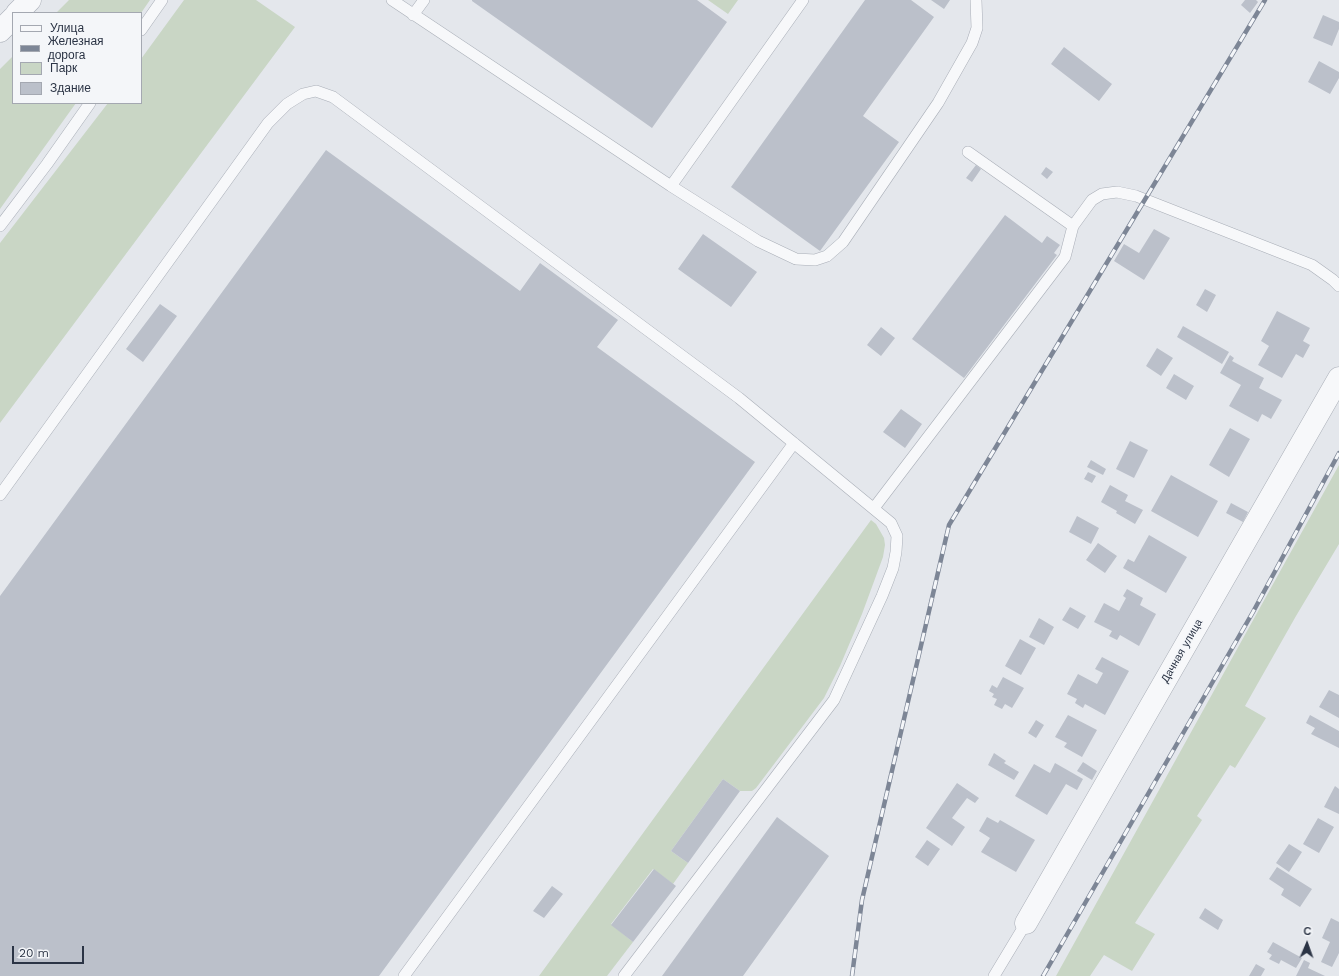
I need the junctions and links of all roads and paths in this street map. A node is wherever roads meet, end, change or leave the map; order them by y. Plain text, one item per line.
1 (30, 0) edge
2 (162, 0) edge
3 (392, 0) edge
4 (424, 0) edge
5 (802, 0) edge
6 (976, 0) edge
7 (18, 12) edge
8 (413, 15) junction
9 (12, 19) edge
10 (142, 29) edge
11 (0, 31) edge
12 (89, 104) edge
13 (968, 152) dead end
14 (671, 186) junction
15 (0, 226) edge
16 (1073, 226) junction
17 (1339, 286) edge
18 (1339, 378) edge
19 (794, 443) junction
20 (0, 495) edge
21 (874, 508) junction
22 (1026, 923) joint
23 (404, 976) edge
24 (624, 976) edge
25 (994, 976) edge

1 - 7 street
2 - 10 lane
3 - 8 lane
4 - 8 lane
5 - 14 lane
6 - 14 lane
8 - 14 lane
9 - 11 street
12 - 15 lane
13 - 16 lane
16 - 17 lane
16 - 21 lane
18 - 22 street, Дачная улица
19 - 20 lane
19 - 21 lane
19 - 23 lane
21 - 24 lane
22 - 25 lane

